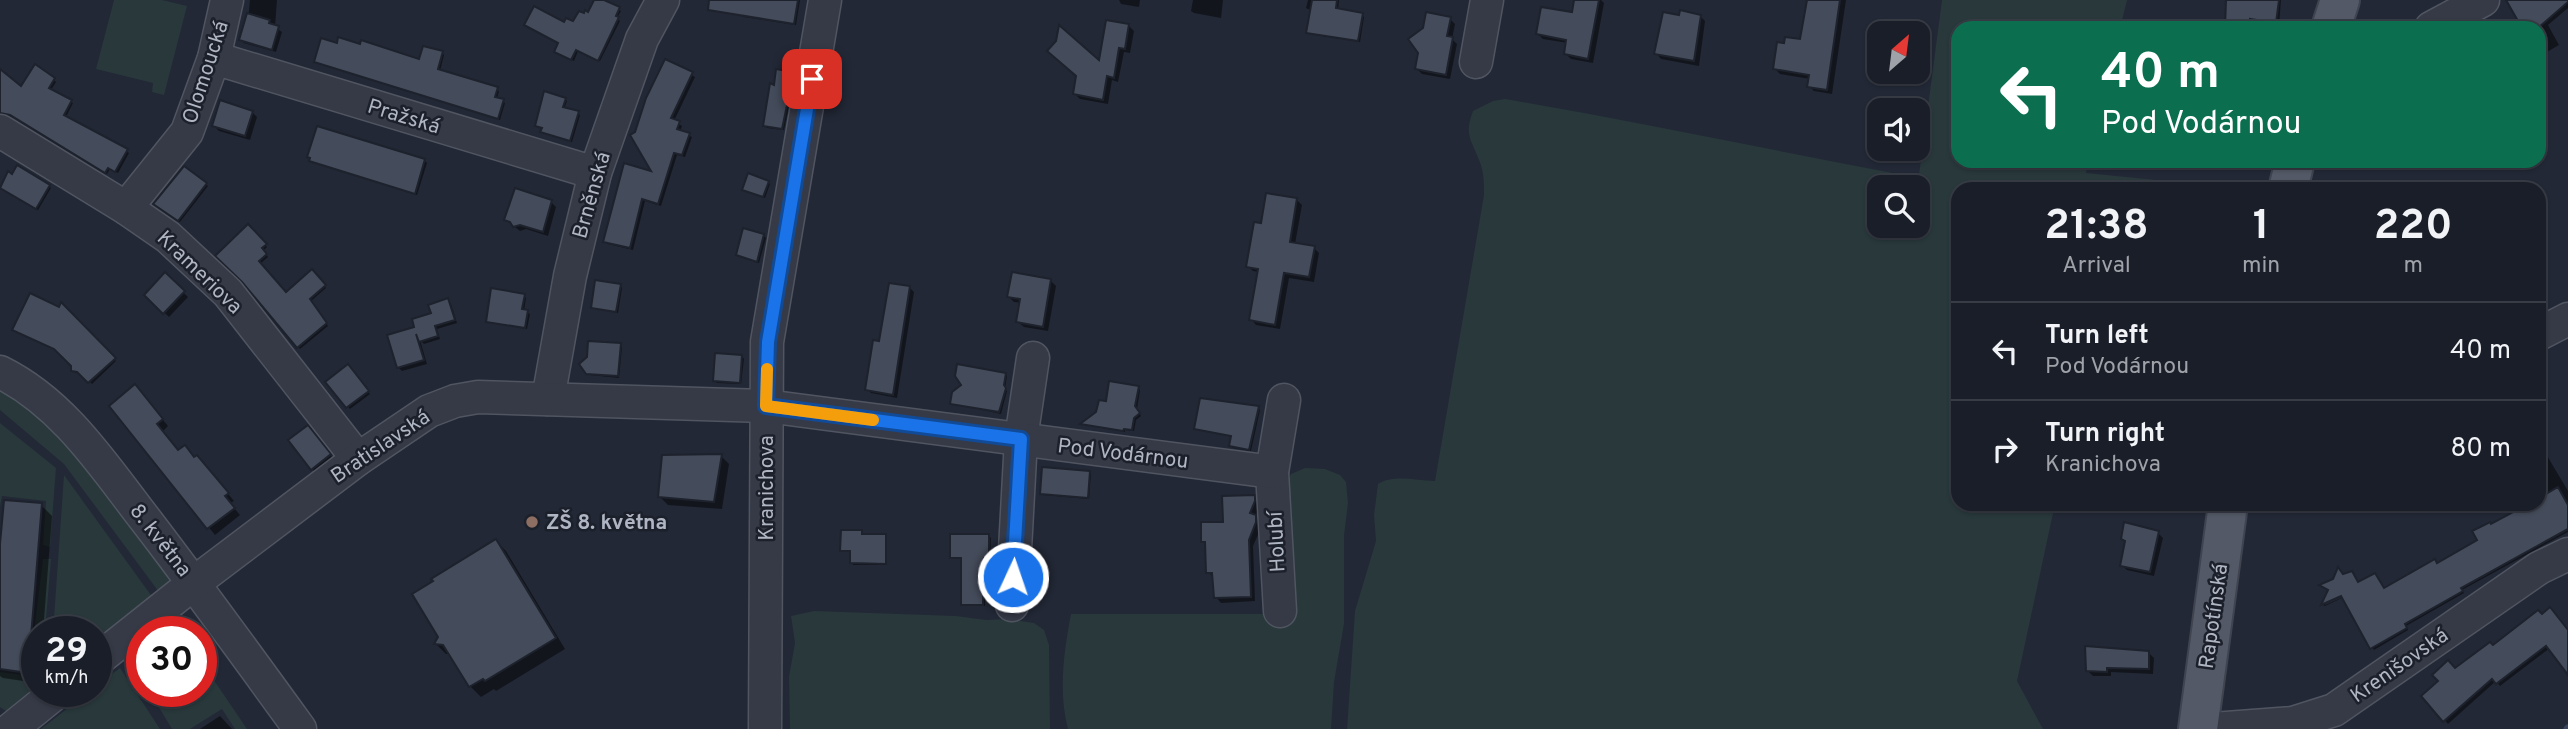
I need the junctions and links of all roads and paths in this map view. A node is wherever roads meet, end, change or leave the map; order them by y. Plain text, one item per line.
1 (227, 0) edge
2 (663, 0) edge
3 (825, 0) edge
4 (1487, 0) edge
5 (2340, 0) edge
6 (2483, 0) edge
7 (2333, 21) edge
8 (2444, 21) edge
9 (214, 58) junction
10 (1476, 62) dead end
11 (0, 131) edge
12 (595, 173) junction
13 (126, 208) junction
14 (2568, 319) edge
15 (2546, 330) edge
16 (1033, 358) dead end
17 (0, 372) edge
18 (548, 399) junction
19 (1284, 400) dead end
20 (766, 406) junction
21 (1021, 439) junction
22 (358, 459) junction
23 (1272, 472) junction
24 (2227, 511) edge
25 (2568, 554) edge
26 (194, 583) junction
27 (1012, 605) dead end
28 (1280, 611) dead end
29 (112, 648) edge
30 (38, 707) edge
31 (11, 729) edge
32 (300, 729) edge
33 (765, 729) edge
34 (2198, 729) edge
35 (2213, 729) edge

1 - 9 street, Olomoucká
2 - 12 street, Brněnská
3 - 20 street, Kranichova
4 - 10 street
5 - 7 main road
6 - 8 street
9 - 12 street, Pražská
9 - 13 street, Olomoucká
11 - 13 street, Krameriova
12 - 18 street, Brněnská
13 - 22 street, Krameriova
14 - 15 street
16 - 21 street
17 - 26 street, 8. května
18 - 20 street, Bratislavská
18 - 22 street, Bratislavská
19 - 23 street, Holubí
20 - 21 street, Pod Vodárnou
20 - 33 street, Kranichova
21 - 23 street, Pod Vodárnou
21 - 27 street
22 - 26 street, Bratislavská
23 - 28 street, Holubí
24 - 34 main road, Rapotínská
25 - 35 street, Krenišovská
26 - 29 street, Bratislavská
26 - 32 street, 8. května
30 - 31 street

